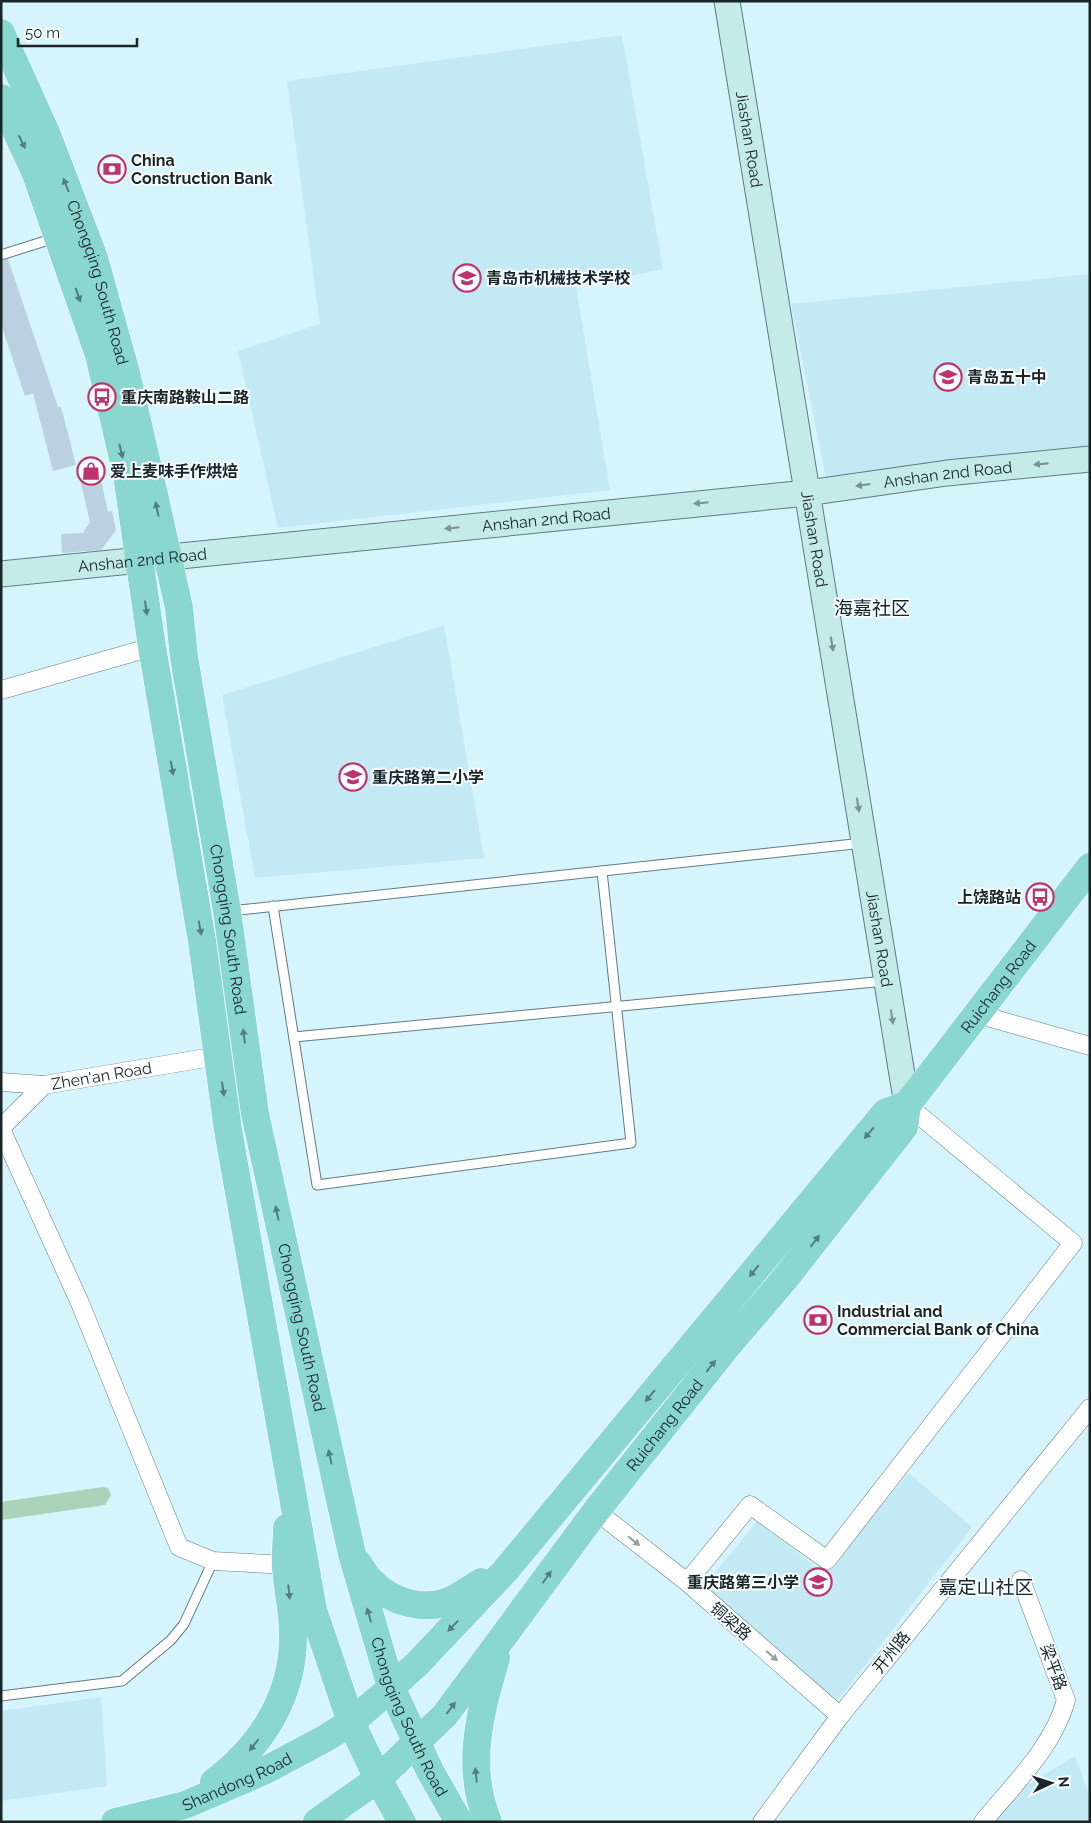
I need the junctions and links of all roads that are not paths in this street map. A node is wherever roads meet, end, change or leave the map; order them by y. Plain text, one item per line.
1 (727, 1) edge
2 (1, 33) edge
3 (1, 98) edge
4 (58, 237) junction
5 (1, 255) edge
6 (1090, 459) edge
7 (807, 493) junction
8 (168, 557) junction
9 (139, 560) junction
10 (1, 574) edge
11 (152, 647) junction
12 (1, 690) edge
13 (865, 843) junction
14 (1090, 867) edge
15 (602, 871) junction
16 (273, 906) junction
17 (227, 911) junction
18 (887, 981) junction
19 (617, 1006) junction
20 (977, 1014) junction
21 (294, 1037) junction
22 (1090, 1046) edge
23 (218, 1056) junction
24 (1, 1082) edge
25 (44, 1085) junction
26 (907, 1105) junction
27 (1, 1128) edge
28 (1090, 1408) edge
29 (289, 1474) junction
30 (596, 1511) junction
31 (352, 1554) junction
32 (213, 1561) junction
33 (286, 1565) junction
34 (505, 1570) junction
35 (1021, 1580) dead end
36 (687, 1582) junction
37 (501, 1642) junction
38 (391, 1687) junction
39 (1, 1696) edge
40 (840, 1716) junction
41 (351, 1722) junction
42 (416, 1742) junction
43 (378, 1779) junction
44 (185, 1805) junction
45 (115, 1822) edge
46 (317, 1822) edge
47 (402, 1822) edge
48 (459, 1822) edge
49 (488, 1822) edge
50 (762, 1822) edge
51 (983, 1822) edge

1 - 7 street, Jiashan Road
8 -> 2 main road, Chongqing South Road
3 -> 4 main road, Chongqing South Road
4 - 5 lane
4 -> 9 main road, Chongqing South Road
6 -> 7 street, Anshan 2nd Road
7 -> 8 street, Anshan 2nd Road
7 -> 13 street, Jiashan Road
8 - 9 street, Anshan 2nd Road
8 - 17 main road, Chongqing South Road
9 - 10 street, Anshan 2nd Road
9 -> 11 main road, Chongqing South Road
11 - 12 street
11 -> 23 main road, Chongqing South Road
13 - 15 lane
13 - 18 street, Jiashan Road
14 - 20 main road, Ruichang Road
15 - 16 lane
15 - 19 lane
16 - 17 lane
16 - 21 lane
31 -> 17 main road, Chongqing South Road
18 - 19 lane
18 -> 26 street, Jiashan Road
19 - 21 lane
19 - 21 lane
20 - 22 street
20 - 26 main road, Ruichang Road
23 - 25 street, Zhen'an Road
23 -> 29 main road, Chongqing South Road
24 - 25 street
25 - 27 street, Zhen'an Road
30 -> 26 main road, Ruichang Road
26 -> 34 main road, Ruichang Road
26 - 36 street
27 - 32 street
28 - 40 street, 开州路
29 - 33 main road
29 - 41 main road, Chongqing South Road
30 -> 36 street, 铜梁路
37 -> 30 main road, Ruichang Road
31 - 34 main road
38 -> 31 main road, Chongqing South Road
32 - 33 street
32 - 39 lane
33 -> 44 main road
34 -> 38 main road, Ruichang Road
35 - 51 street, 梁平路
36 -> 40 street, 铜梁路
42 -> 37 main road, Ruichang Road
49 -> 37 main road
38 - 41 main road, Shandong Road
38 - 42 main road, Chongqing South Road
40 - 50 street, 开州路
41 - 43 main road, Chongqing South Road
41 - 44 main road, Shandong Road
42 - 43 main road
42 - 48 main road, Chongqing South Road
43 - 46 main road
43 - 47 main road, Chongqing South Road
44 - 45 main road, Shandong Road

